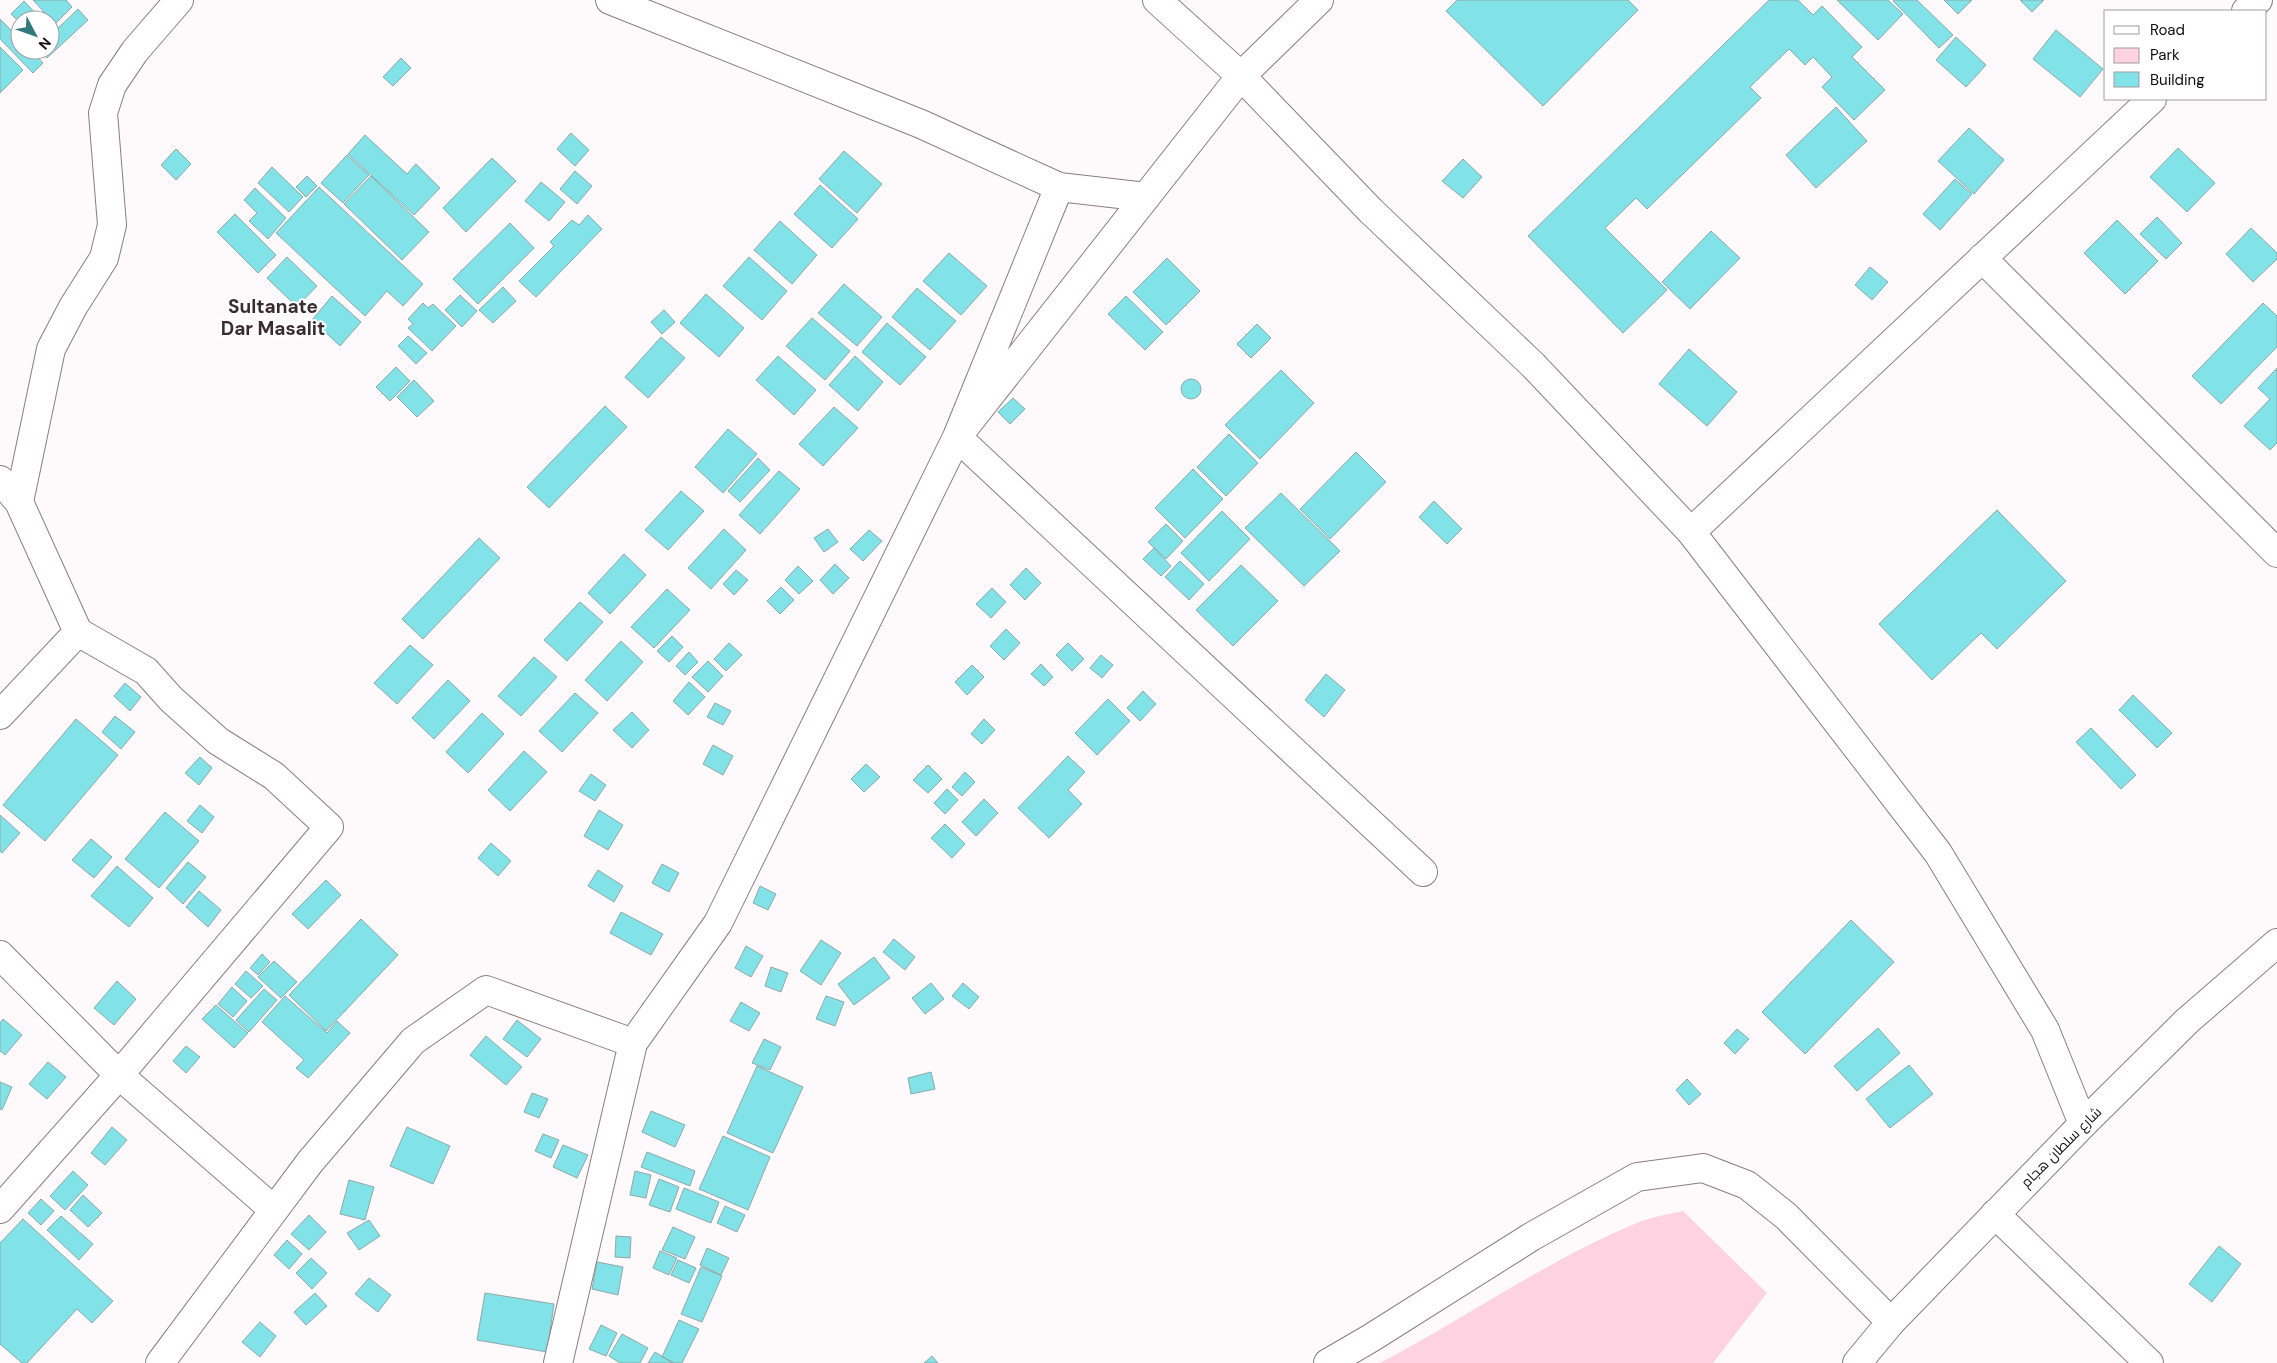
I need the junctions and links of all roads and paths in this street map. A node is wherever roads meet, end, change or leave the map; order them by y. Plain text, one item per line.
1 (179, 0) edge
2 (610, 0) edge
3 (1157, 0) edge
4 (1319, 0) edge
5 (2258, 0) edge
6 (2247, 10) edge
7 (1241, 76) junction
8 (2151, 100) edge
9 (1059, 187) junction
10 (1146, 197) junction
11 (1982, 258) junction
12 (957, 437) junction
13 (0, 480) edge
14 (19, 502) junction
15 (1691, 532) junction
16 (2277, 553) edge
17 (78, 632) junction
18 (0, 715) edge
19 (1423, 872) dead end
20 (2277, 943) edge
21 (0, 955) edge
22 (634, 1043) junction
23 (119, 1075) junction
24 (2083, 1124) junction
25 (0, 1209) edge
26 (274, 1210) junction
27 (1995, 1214) junction
28 (1890, 1322) junction
29 (160, 1363) edge
30 (558, 1363) edge
31 (1328, 1363) edge
32 (1857, 1363) edge
33 (2149, 1363) edge

1 - 14 main road
2 - 9 main road
3 - 7 main road
4 - 7 main road
5 - 6 main road
7 - 10 main road
7 - 15 main road
8 - 11 main road
9 - 10 main road
9 - 12 main road
10 - 12 main road
11 - 15 main road
11 - 16 main road
12 - 19 main road
12 - 22 main road
13 - 14 main road
14 - 17 main road
15 - 24 main road
17 - 18 main road
17 - 23 main road
20 - 24 main road, شارع سلطان هجام
21 - 23 main road
22 - 26 main road
22 - 30 main road
23 - 25 main road
23 - 26 main road
24 - 27 main road, شارع سلطان هجام
26 - 29 main road
27 - 28 main road, شارع سلطان هجام
27 - 33 main road
28 - 31 main road
28 - 32 main road, شارع سلطان هجام

